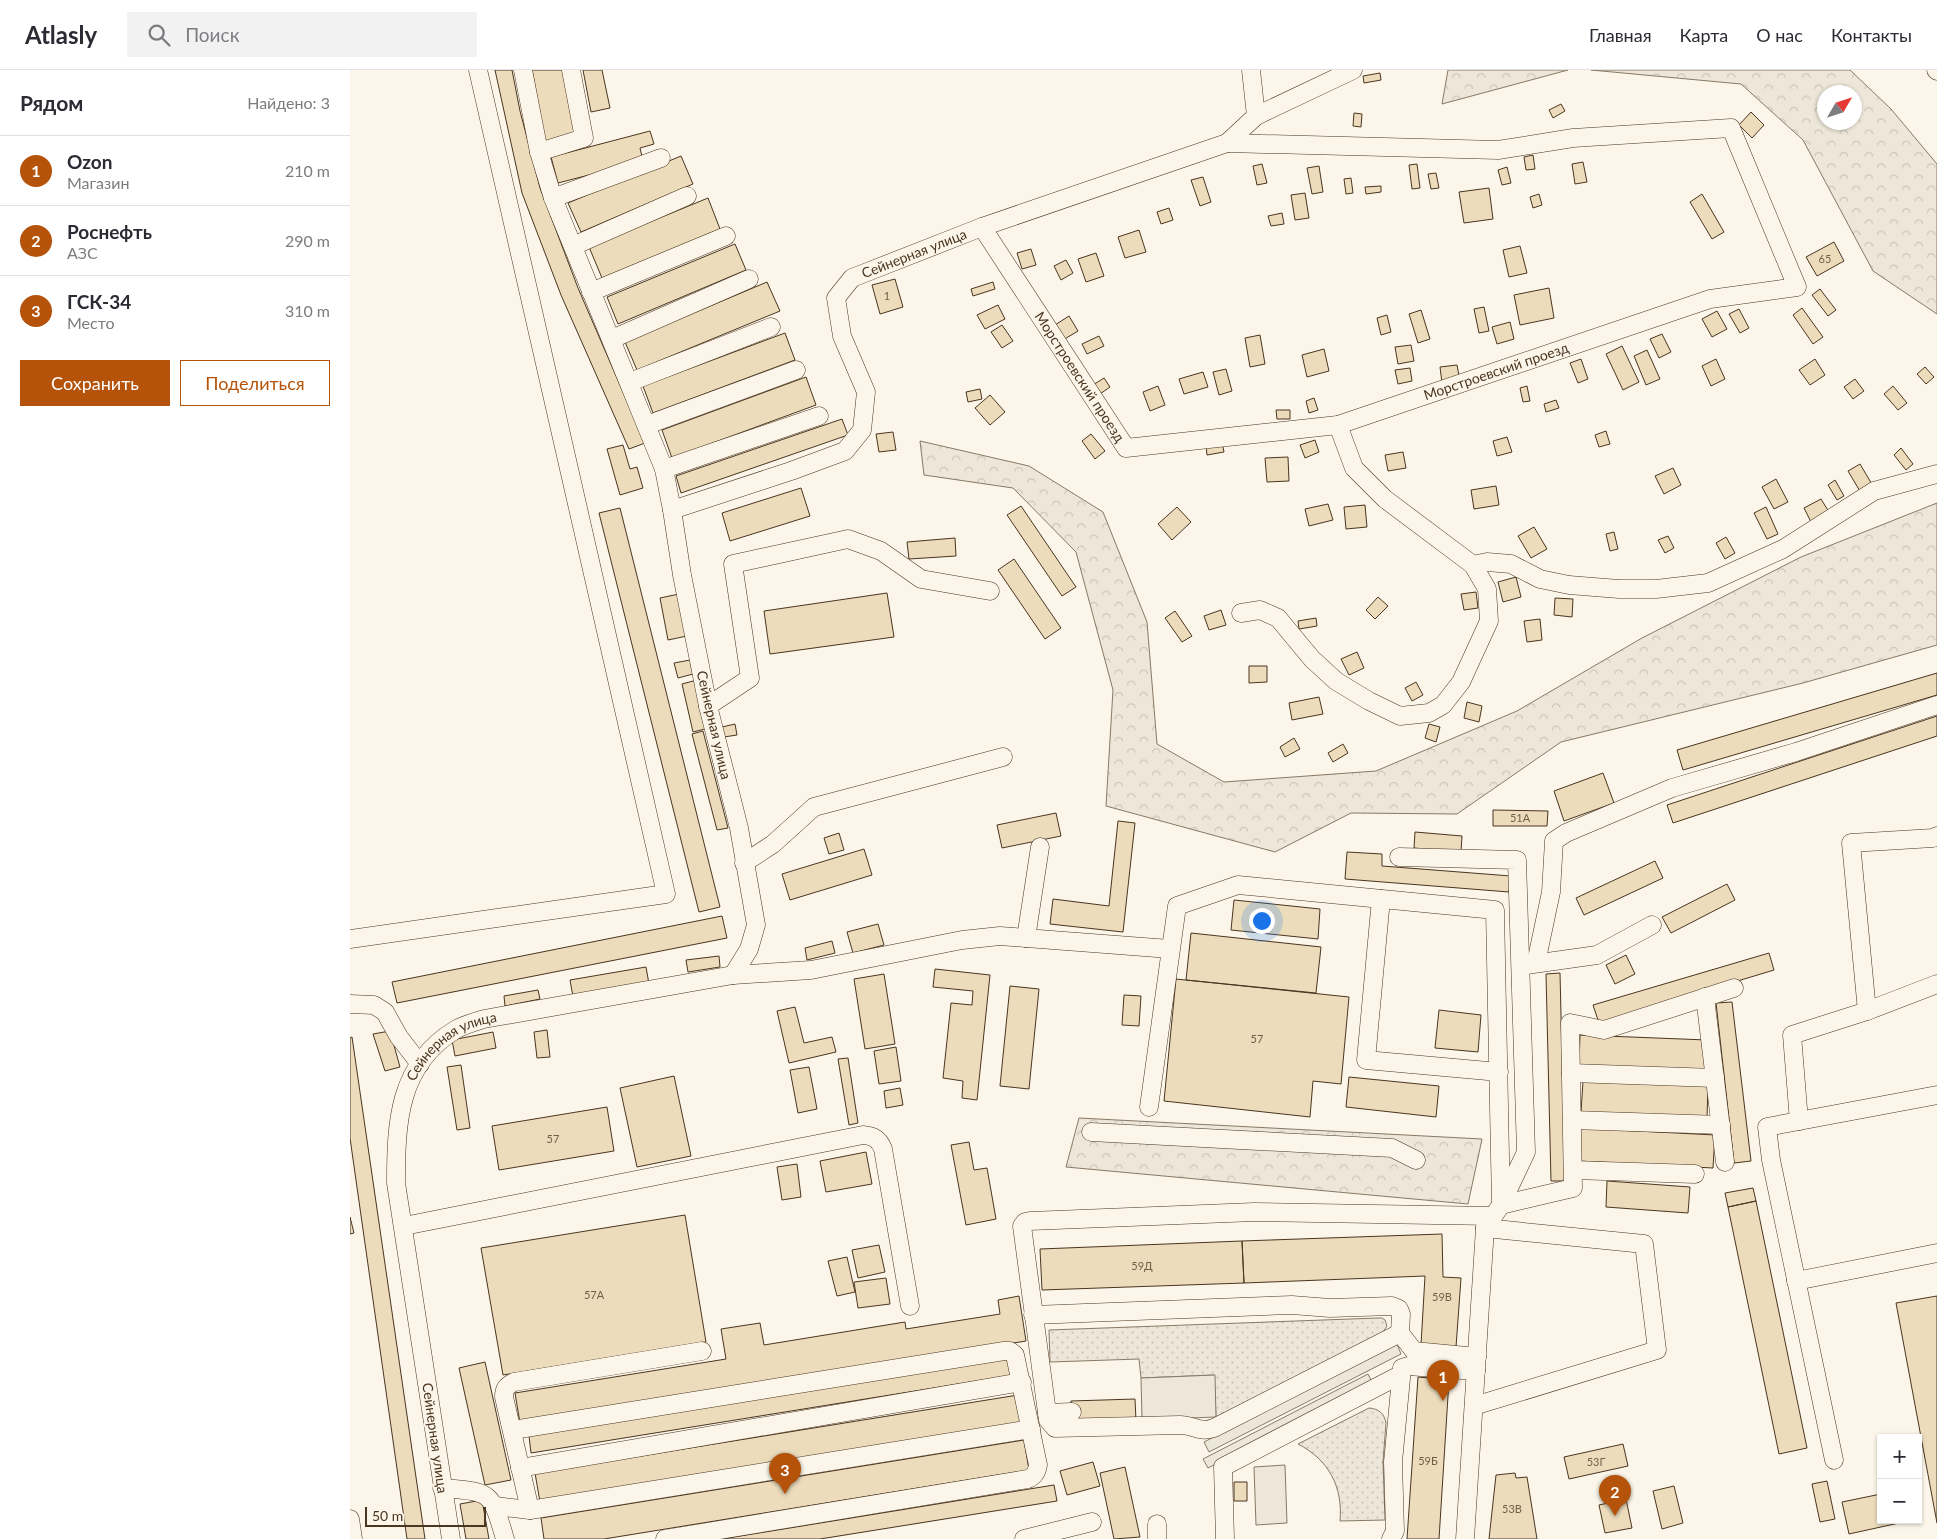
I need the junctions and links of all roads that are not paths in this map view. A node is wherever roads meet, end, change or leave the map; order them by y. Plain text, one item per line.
1 (478, 70) edge
2 (523, 70) edge
3 (571, 70) edge
4 (1250, 70) edge
5 (1353, 70) edge
6 (1256, 116) junction
7 (1227, 143) junction
8 (538, 152) junction
9 (661, 158) dead end
10 (687, 196) dead end
11 (553, 198) junction
12 (982, 227) junction
13 (726, 236) dead end
14 (573, 246) junction
15 (749, 279) dead end
16 (591, 292) junction
17 (771, 327) dead end
18 (612, 339) junction
19 (796, 370) dead end
20 (630, 382) junction
21 (819, 416) dead end
22 (1338, 424) junction
23 (647, 426) junction
24 (664, 469) junction
25 (1937, 474) edge
26 (672, 510) junction
27 (1473, 565) junction
28 (990, 591) dead end
29 (1241, 612) dead end
30 (1937, 705) edge
31 (708, 706) junction
32 (1003, 757) dead end
33 (1937, 836) edge
34 (1040, 847) dead end
35 (1399, 857) dead end
36 (744, 863) junction
37 (1381, 899) junction
38 (1652, 925) dead end
39 (1026, 938) junction
40 (350, 939) edge
41 (1170, 949) junction
42 (1528, 964) junction
43 (733, 975) junction
44 (1937, 984) edge
45 (1734, 988) dead end
46 (1705, 998) junction
47 (350, 1004) edge
48 (1867, 1011) junction
49 (420, 1064) junction
50 (1498, 1072) junction
51 (1570, 1073) junction
52 (1715, 1078) junction
53 (1937, 1094) edge
54 (1149, 1107) dead end
55 (1572, 1120) junction
56 (1799, 1120) junction
57 (1721, 1125) junction
58 (1092, 1132) dead end
59 (1416, 1160) dead end
60 (1725, 1162) dead end
61 (1573, 1170) junction
62 (1695, 1174) dead end
63 (1493, 1216) junction
64 (404, 1226) junction
65 (1937, 1253) edge
66 (1796, 1280) junction
67 (910, 1306) dead end
68 (1033, 1315) junction
69 (1400, 1333) junction
70 (702, 1352) dead end
71 (1476, 1364) junction
72 (1400, 1375) junction
73 (1022, 1382) junction
74 (1474, 1406) junction
75 (1072, 1412) dead end
76 (1047, 1413) junction
77 (1031, 1429) junction
78 (513, 1430) junction
79 (1834, 1460) dead end
80 (520, 1468) junction
81 (442, 1488) junction
82 (495, 1506) junction
83 (530, 1510) junction
84 (350, 1519) edge
85 (1092, 1522) dead end
86 (353, 1539) edge
87 (451, 1539) edge
88 (505, 1539) edge
89 (665, 1539) edge
90 (1024, 1539) edge
91 (1225, 1539) edge
92 (1391, 1539) edge
93 (1465, 1539) edge

1 - 40 street
2 - 8 street
3 - 8 street
4 - 6 street
5 - 6 street, Сейнерная улица
6 - 7 street, Сейнерная улица
7 - 12 street, Сейнерная улица
7 - 22 street, Морстроевский проезд
8 - 11 street
9 - 11 street
10 - 14 street
11 - 14 street
12 - 22 street, Морстроевский проезд
12 - 26 street, Сейнерная улица
13 - 16 street
14 - 16 street
15 - 18 street
16 - 18 street
17 - 20 street
18 - 20 street
19 - 23 street
20 - 23 street
21 - 24 street
22 - 27 street
23 - 24 street
24 - 26 street
25 - 27 street
26 - 31 street, Сейнерная улица
27 - 29 street
28 - 31 street
30 - 42 street
31 - 36 street, Сейнерная улица
32 - 36 street
33 - 48 street
34 - 39 street
35 - 42 street
36 - 43 street, Сейнерная улица
37 - 41 street
37 - 50 street
37 - 50 street
38 - 42 street
39 - 41 street
39 - 43 street
41 - 54 street
42 - 63 street
43 - 49 street, Сейнерная улица
44 - 48 street
45 - 46 street
46 - 51 street
46 - 52 street
47 - 49 street
48 - 56 street
49 - 64 street, Сейнерная улица
50 - 63 street
51 - 52 street
51 - 55 street
52 - 57 street
53 - 56 street
55 - 57 street
55 - 61 street
56 - 66 street
57 - 60 street
58 - 59 street
61 - 62 street
61 - 63 street
63 - 68 street
63 - 71 street
63 - 74 street
64 - 67 street
64 - 81 street, Сейнерная улица
65 - 66 street
66 - 79 street
68 - 69 street
68 - 76 street
69 - 71 street
69 - 76 street
70 - 78 street
71 - 72 street
71 - 74 street
72 - 91 street
72 - 92 street
73 - 77 street
73 - 78 street
73 - 80 street
74 - 93 street
75 - 76 street
77 - 83 street
77 - 89 street
78 - 80 street
80 - 83 street
81 - 82 street
81 - 87 street, Сейнерная улица
82 - 83 street
82 - 88 street
84 - 86 street
85 - 90 street

